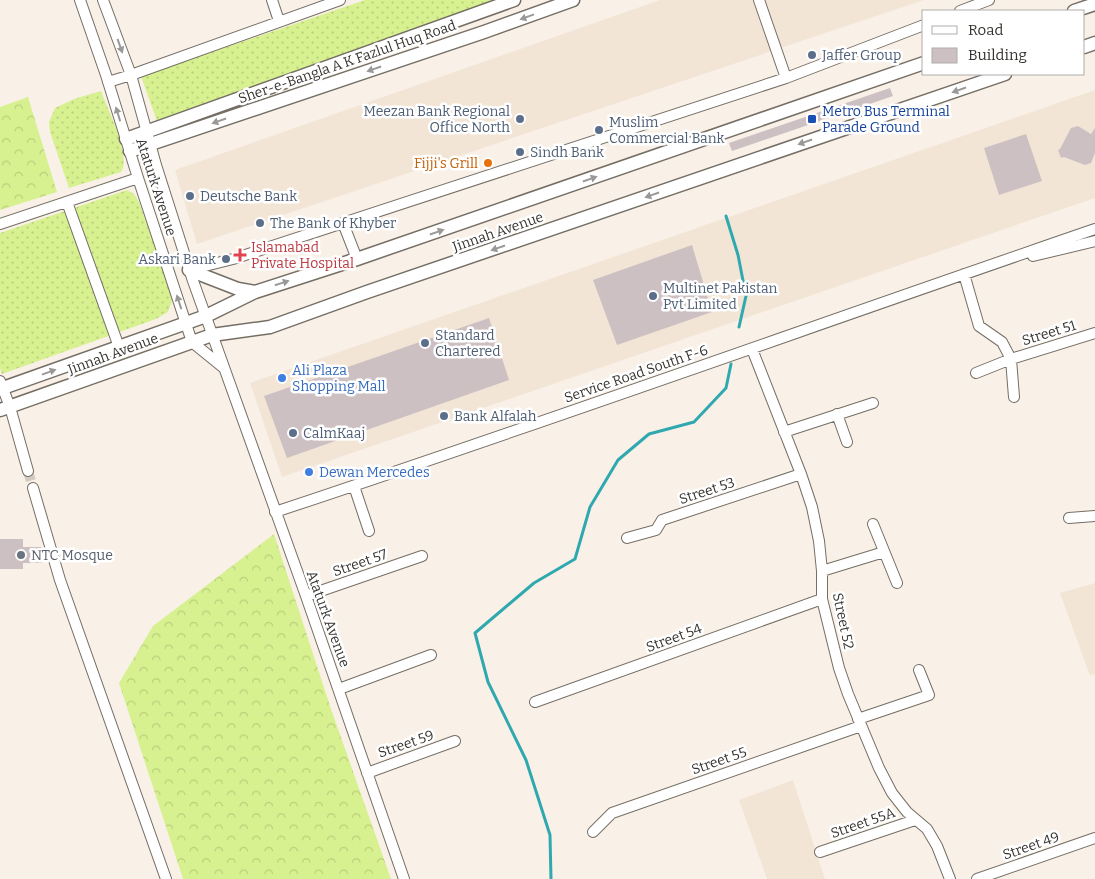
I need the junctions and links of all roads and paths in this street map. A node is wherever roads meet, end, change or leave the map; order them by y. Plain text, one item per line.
1 (80, 0) edge
2 (104, 0) edge
3 (272, 0) edge
4 (340, 0) edge
5 (514, 0) edge
6 (573, 0) edge
7 (759, 0) edge
8 (989, 0) edge
9 (1095, 4) edge
10 (963, 10) edge
11 (1077, 10) edge
12 (279, 20) junction
13 (922, 26) edge
14 (922, 64) edge
15 (131, 75) junction
16 (1002, 75) edge
17 (786, 78) junction
18 (108, 82) junction
19 (147, 131) junction
20 (126, 139) junction
21 (151, 144) junction
22 (130, 152) junction
23 (138, 178) junction
24 (67, 202) junction
25 (343, 223) junction
26 (0, 224) edge
27 (1095, 230) edge
28 (1095, 241) edge
29 (357, 259) junction
30 (1005, 260) junction
31 (189, 270) junction
32 (964, 274) junction
33 (255, 292) junction
34 (206, 316) junction
35 (186, 323) junction
36 (1095, 333) edge
37 (212, 335) junction
38 (192, 342) junction
39 (119, 347) junction
40 (752, 349) junction
41 (1011, 360) junction
42 (224, 369) junction
43 (976, 373) dead end
44 (1, 386) edge
45 (1014, 397) dead end
46 (873, 403) dead end
47 (5, 409) edge
48 (837, 414) junction
49 (784, 432) junction
50 (847, 442) dead end
51 (28, 471) tunnel mouth
52 (801, 474) junction
53 (354, 486) junction
54 (33, 488) tunnel mouth
55 (275, 512) junction
56 (1095, 516) edge
57 (1069, 518) dead end
58 (873, 524) dead end
59 (369, 532) dead end
60 (627, 538) dead end
61 (884, 552) junction
62 (422, 556) dead end
63 (822, 571) junction
64 (897, 583) dead end
65 (306, 596) junction
66 (822, 599) junction
67 (431, 655) dead end
68 (919, 670) dead end
69 (339, 689) junction
70 (535, 702) dead end
71 (860, 723) junction
72 (455, 742) dead end
73 (367, 773) junction
74 (915, 820) junction
75 (594, 832) dead end
76 (1095, 838) edge
77 (820, 852) dead end
78 (166, 879) edge
79 (404, 879) edge
80 (950, 879) edge
81 (977, 879) edge

1 - 18 street, Ataturk Avenue
2 -> 15 street, Ataturk Avenue
3 - 12 street
4 - 12 street
5 - 19 main road, Sher-e-Bangla A K Fazlul Huq Road
6 -> 21 main road, Sher-e-Bangla A K Fazlul Huq Road
7 - 17 street
8 - 10 street
9 - 11 main road
12 - 15 street
13 - 17 street
29 -> 14 main road, Jinnah Avenue
15 - 18 street
15 - 19 street, Ataturk Avenue
16 -> 37 main road, Jinnah Avenue
17 - 25 street
20 -> 18 street, Ataturk Avenue
19 - 20 main road, Sher-e-Bangla A K Fazlul Huq Road
19 - 21 street, Ataturk Avenue
20 - 22 street, Ataturk Avenue
21 - 22 main road, Sher-e-Bangla A K Fazlul Huq Road
21 - 31 street, Ataturk Avenue
22 - 23 street, Ataturk Avenue
23 - 24 street
35 -> 23 street, Ataturk Avenue
24 - 26 street
24 - 39 street
25 - 29 street
25 - 31 street
27 - 30 street, Service Road South F-6
28 - 30 street, Service Road South F-6
33 -> 29 main road, Jinnah Avenue
30 - 32 street, Service Road South F-6
31 - 33 main road
31 - 34 street, Ataturk Avenue
32 - 40 street, Service Road South F-6
32 - 41 street
33 - 34 main road, Jinnah Avenue
34 - 35 main road, Jinnah Avenue
34 - 37 street, Ataturk Avenue
35 - 38 street, Ataturk Avenue
35 - 39 main road, Jinnah Avenue
36 - 41 street, Street 51
37 - 38 main road, Jinnah Avenue
37 - 42 street, Ataturk Avenue
38 - 42 street
38 - 47 main road, Jinnah Avenue
44 -> 39 main road, Jinnah Avenue
40 - 49 street, Street 52
40 - 53 street, Service Road South F-6
41 - 43 street, Street 51
41 - 45 street
42 - 55 street, Ataturk Avenue
44 - 47 street
46 - 48 street
47 - 51 street
48 - 49 street
48 - 50 street
49 - 52 street, Street 52
52 - 60 street, Street 53
52 - 63 street, Street 52
53 - 55 street, Service Road South F-6
53 - 59 street
54 - 78 street
55 - 65 street, Ataturk Avenue
56 - 57 street
58 - 61 street
61 - 63 street
61 - 64 street
62 - 65 street, Street 57
63 - 66 street, Street 52
65 - 69 street, Ataturk Avenue
66 - 70 street, Street 54
66 - 71 street, Street 52
67 - 69 street
68 - 71 street, Street 55
69 - 73 street, Ataturk Avenue
71 - 74 street, Street 52
71 - 75 street, Street 55
72 - 73 street, Street 59
73 - 79 street, Ataturk Avenue
74 - 77 street, Street 55A
74 - 80 street, Street 52
76 - 81 street, Street 49

